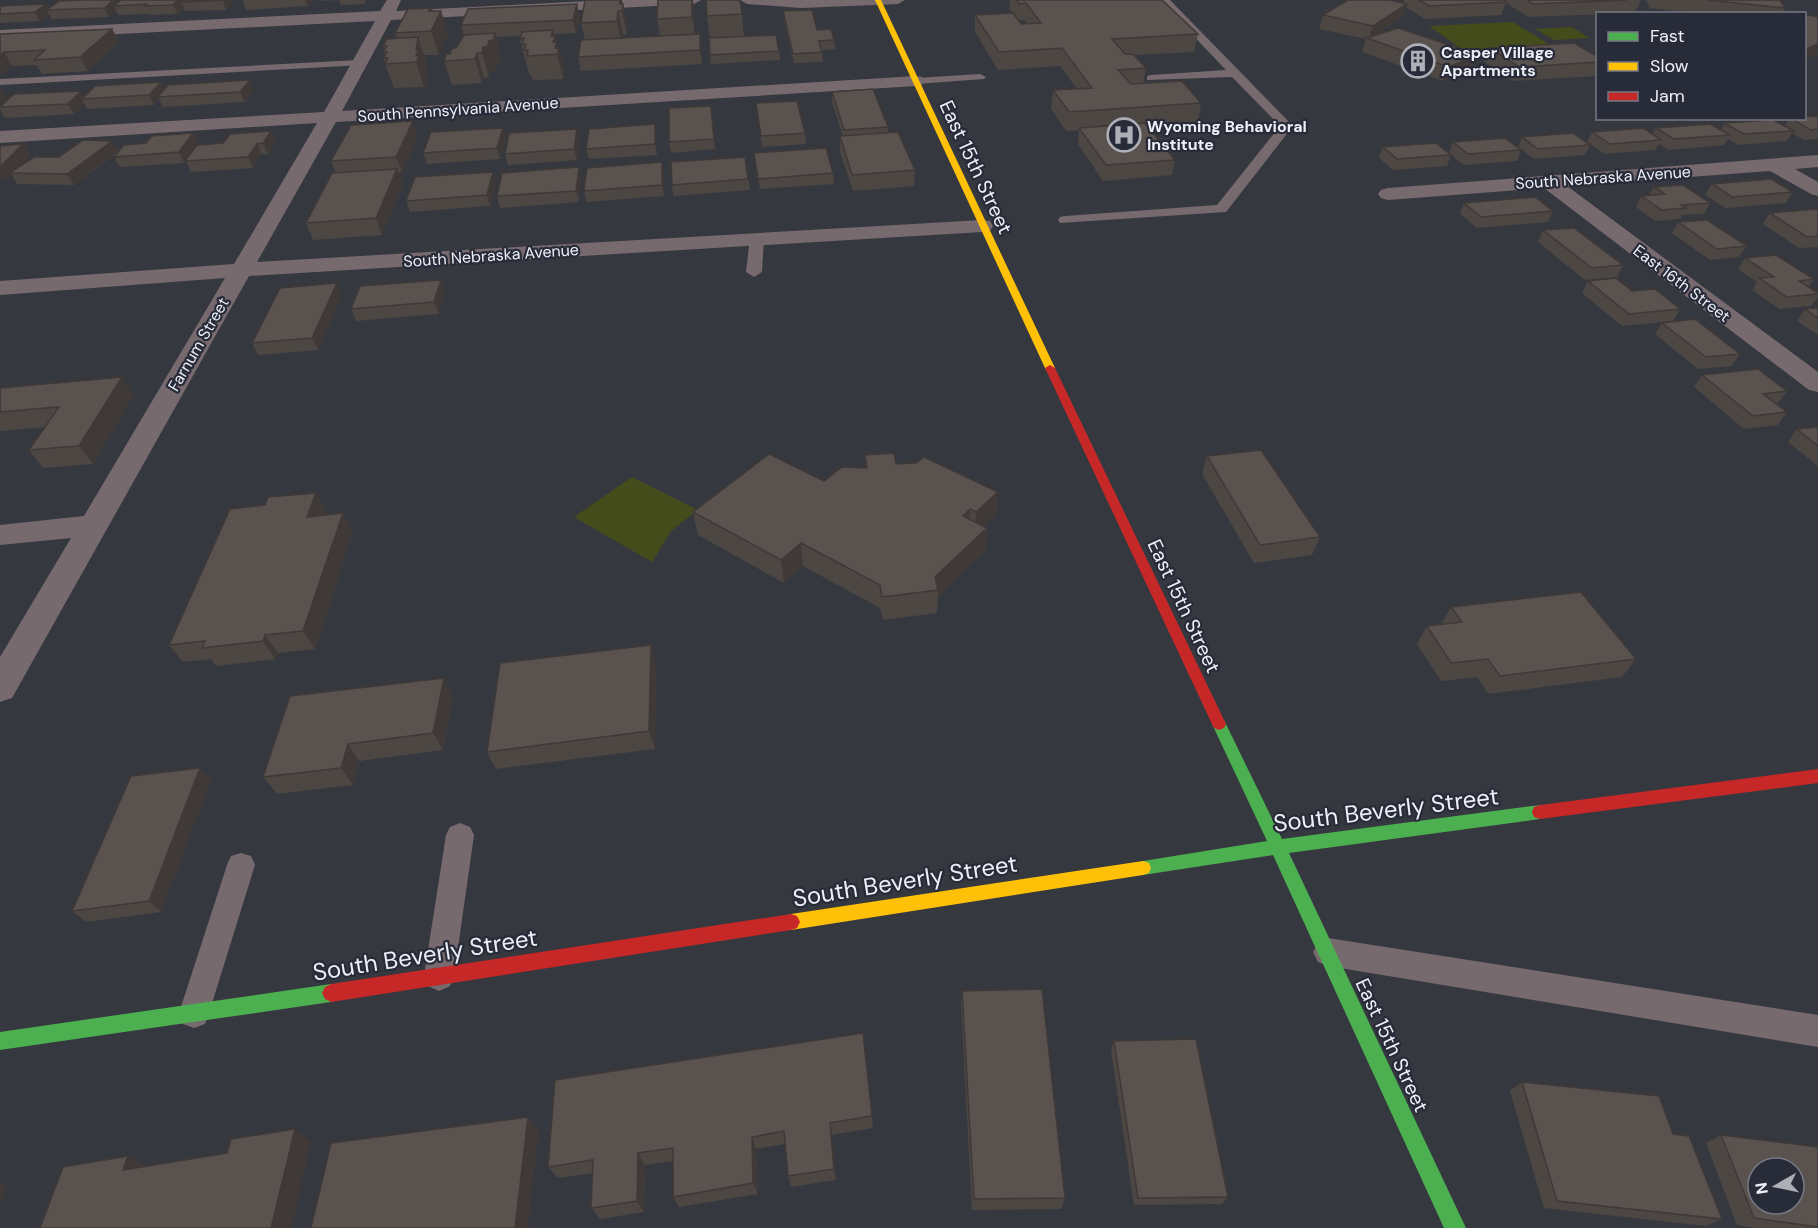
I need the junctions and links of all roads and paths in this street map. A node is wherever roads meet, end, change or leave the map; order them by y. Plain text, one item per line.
1 (694, 0) edge
2 (747, 0) edge
3 (878, 0) edge
4 (898, 0) edge
5 (1164, 0) edge
6 (390, 8) edge
7 (0, 35) edge
8 (359, 63) junction
9 (1234, 73) junction
10 (980, 77) dead end
11 (1151, 78) dead end
12 (916, 81) junction
13 (0, 82) edge
14 (330, 117) junction
15 (0, 137) edge
16 (1818, 161) edge
17 (1773, 164) junction
18 (1547, 181) junction
19 (1818, 190) edge
20 (1388, 194) dead end
21 (1065, 220) dead end
22 (982, 226) junction
23 (757, 238) junction
24 (240, 270) junction
25 (754, 272) dead end
26 (0, 288) edge
27 (1818, 384) edge
28 (94, 525) junction
29 (0, 535) edge
30 (0, 688) edge
31 (1818, 776) edge
32 (460, 835) dead end
33 (1277, 847) junction
34 (241, 865) dead end
35 (1328, 952) junction
36 (439, 976) junction
37 (194, 1013) junction
38 (1818, 1031) edge
39 (0, 1041) edge
40 (1455, 1228) edge

1 - 6 street
2 - 3 street
3 - 4 street
3 - 12 main road, East 15th Street
5 - 9 lane
6 - 7 street
6 - 8 street, Farnum Street
8 - 13 lane
8 - 14 street, Farnum Street
9 - 11 lane
9 - 21 lane
10 - 12 lane
12 - 14 street, South Pennsylvania Avenue
12 - 22 main road, East 15th Street
14 - 15 street, South Pennsylvania Avenue
14 - 24 street, Farnum Street
16 - 17 street, South Nebraska Avenue
17 - 18 street, South Nebraska Avenue
17 - 19 street
18 - 20 street, South Nebraska Avenue
18 - 27 street, East 16th Street
22 - 23 street, South Nebraska Avenue
22 - 33 main road, East 15th Street
23 - 24 street, South Nebraska Avenue
23 - 25 lane
24 - 26 street, South Nebraska Avenue
24 - 28 street, Farnum Street
28 - 29 street
28 - 30 street, Farnum Street
31 - 33 main road, South Beverly Street
32 - 36 lane
33 - 35 main road, East 15th Street
33 - 36 main road, South Beverly Street
34 - 37 lane
35 - 38 lane
35 - 40 main road, East 15th Street
36 - 37 main road, South Beverly Street
37 - 39 main road, South Beverly Street

